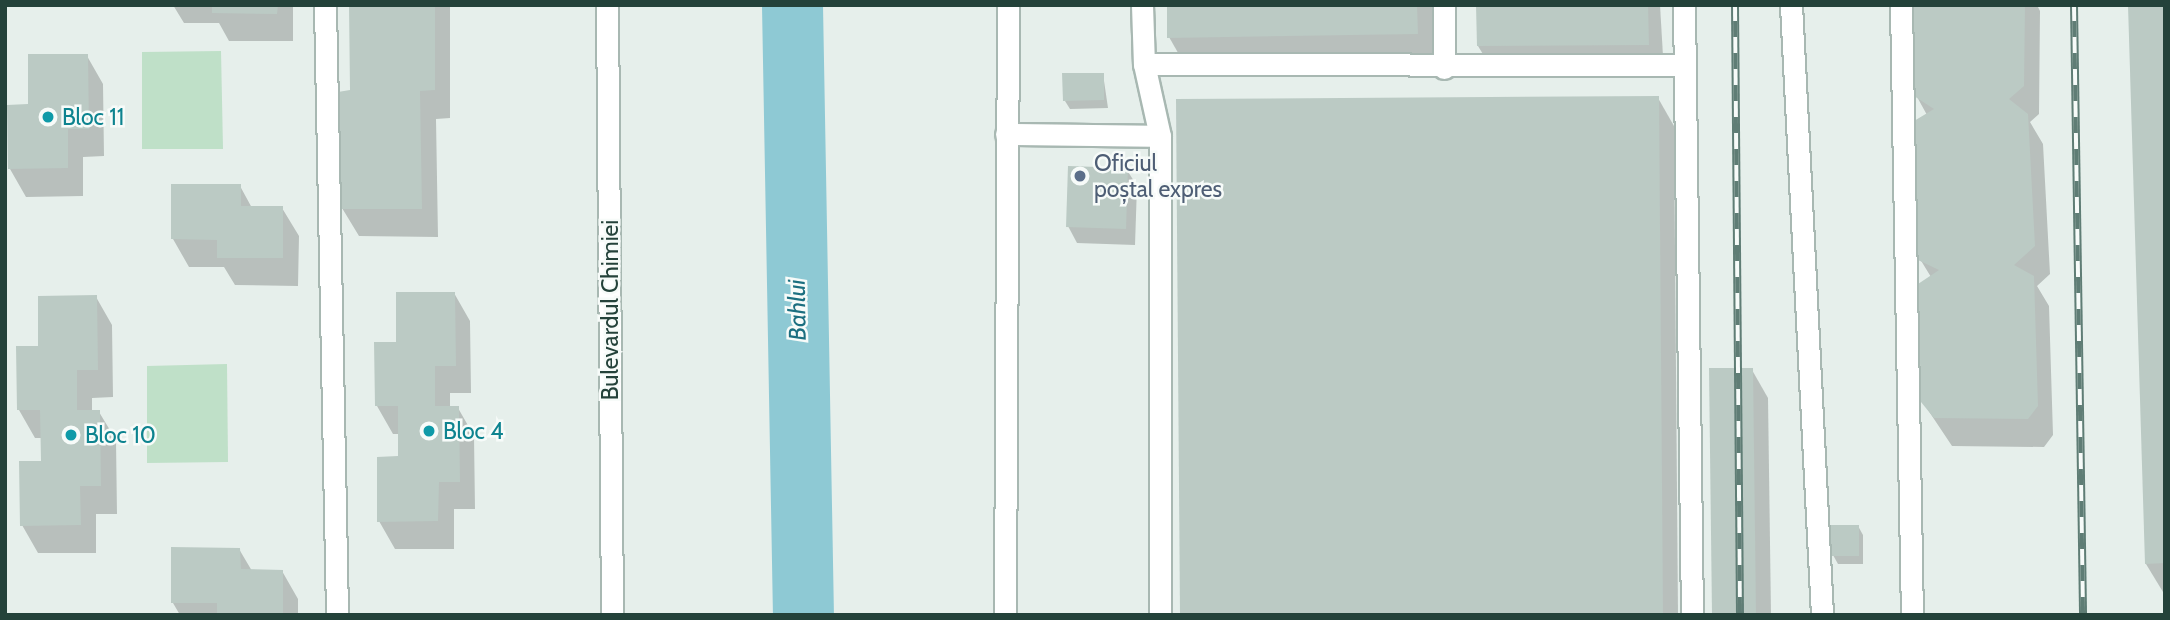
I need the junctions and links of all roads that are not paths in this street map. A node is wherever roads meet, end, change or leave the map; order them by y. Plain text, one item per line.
1 (325, 5) edge
2 (607, 5) edge
3 (1008, 5) edge
4 (1142, 5) edge
5 (1444, 5) edge
6 (1684, 5) edge
7 (1791, 5) edge
8 (1901, 5) edge
9 (1144, 64) junction
10 (1684, 65) junction
11 (1444, 68) junction
12 (1006, 134) junction
13 (1160, 136) junction
14 (337, 615) edge
15 (612, 615) edge
16 (1005, 615) edge
17 (1160, 615) edge
18 (1692, 615) edge
19 (1822, 615) edge
20 (1912, 615) edge

1 - 14 street
2 - 15 street, Bulevardul Chimiei
3 - 12 street
4 - 9 street
5 - 11 street
6 - 10 street
7 - 19 street
8 - 20 street
9 - 11 street
9 - 13 street
10 - 11 street
10 - 18 street
12 - 13 street
12 - 16 street
13 - 17 street

